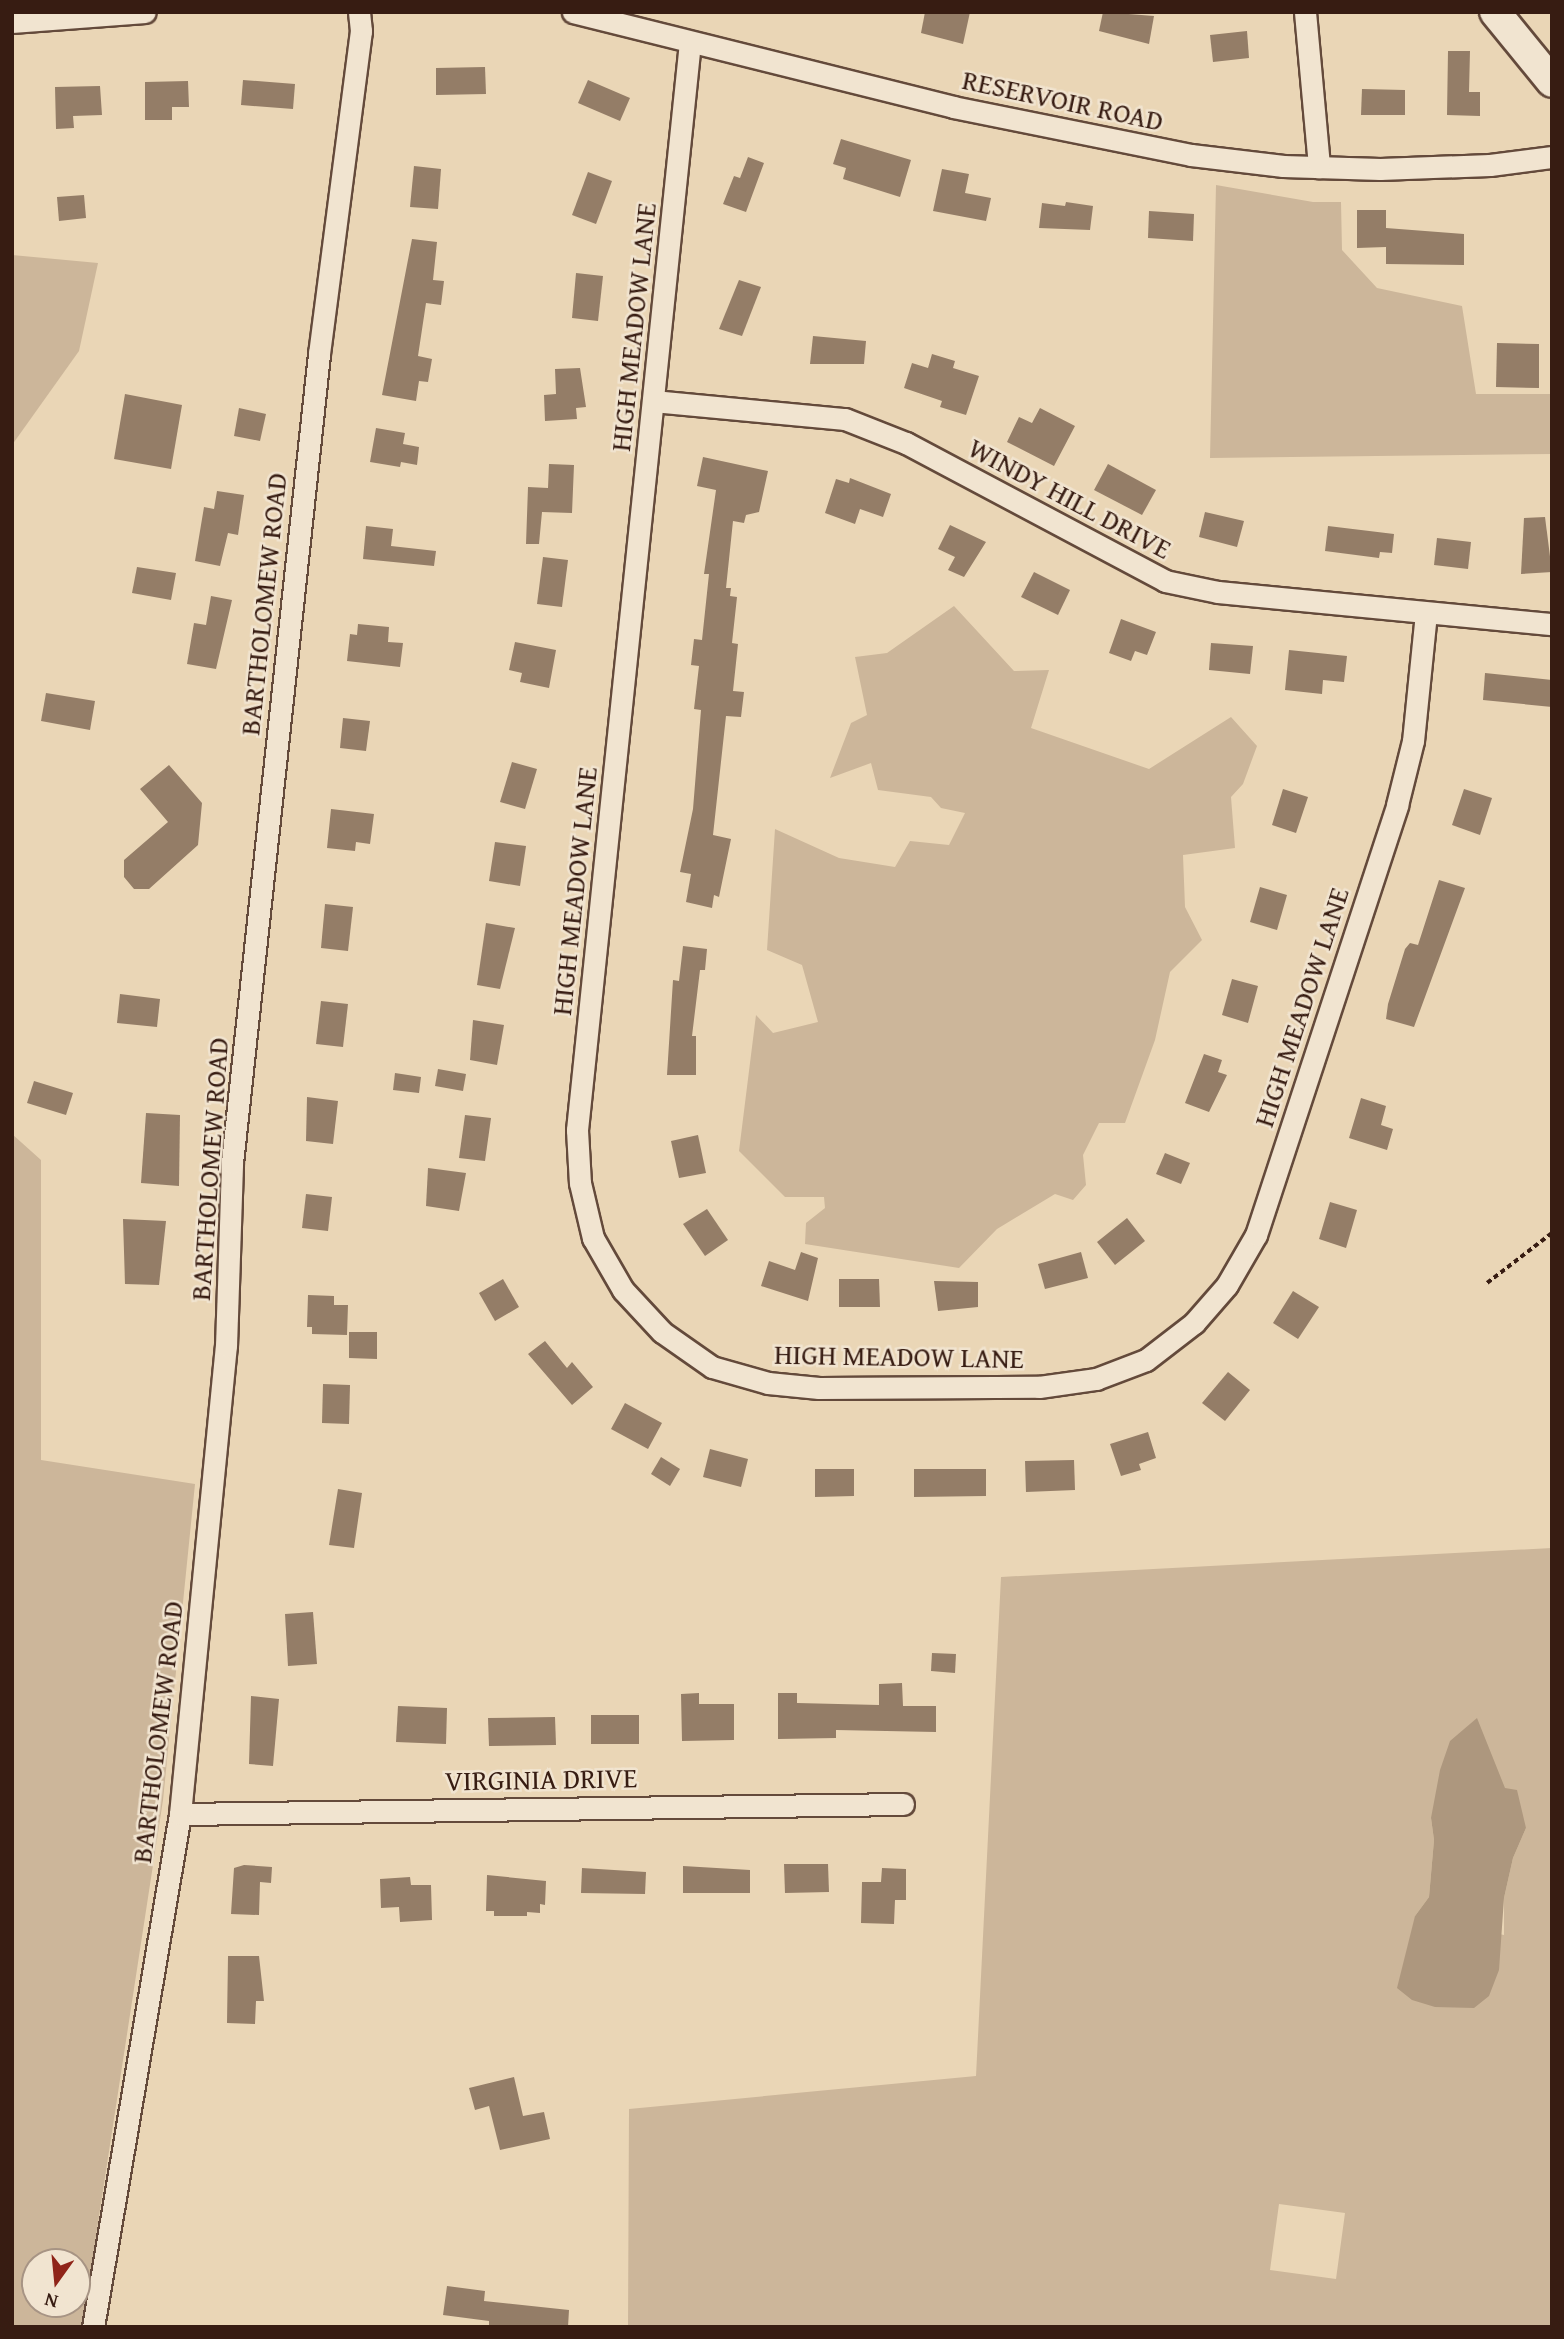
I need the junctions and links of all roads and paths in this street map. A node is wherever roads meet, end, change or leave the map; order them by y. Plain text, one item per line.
1 (145, 12) edge
2 (359, 12) edge
3 (573, 12) edge
4 (1305, 12) edge
5 (1495, 12) edge
6 (12, 22) edge
7 (690, 42) junction
8 (1552, 82) edge
9 (1552, 157) edge
10 (1320, 167) junction
11 (653, 401) junction
12 (1426, 614) junction
13 (1552, 624) edge
14 (1552, 1233) edge
15 (1487, 1283) dead end
16 (903, 1804) dead end
17 (180, 1814) junction
18 (93, 2327) edge

1 - 6 street
2 - 17 street, BARTHOLOMEW ROAD
3 - 7 street, RESERVOIR ROAD
4 - 10 street
5 - 8 main road
7 - 10 street, RESERVOIR ROAD
7 - 11 street, HIGH MEADOW LANE
9 - 10 street, RESERVOIR ROAD
11 - 12 street, WINDY HILL DRIVE
11 - 12 street, HIGH MEADOW LANE
12 - 13 street, WINDY HILL DRIVE
14 - 15 path
16 - 17 street, VIRGINIA DRIVE
17 - 18 street, BARTHOLOMEW ROAD

